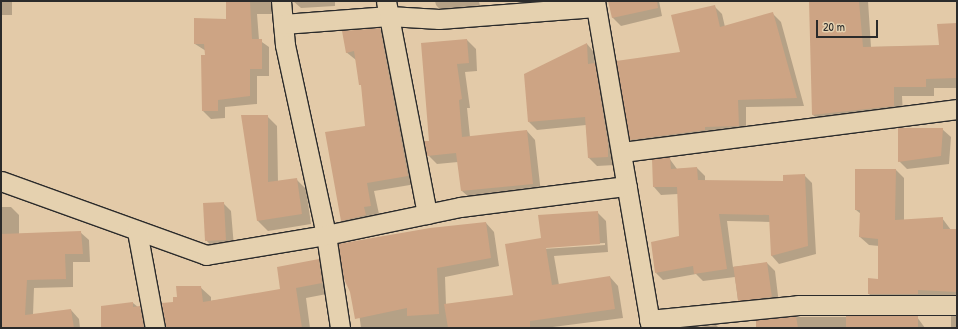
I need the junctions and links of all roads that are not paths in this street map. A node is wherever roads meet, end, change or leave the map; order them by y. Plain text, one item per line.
1 (281, 1) edge
2 (596, 4) edge
3 (388, 8) edge
4 (284, 24) junction
5 (957, 108) edge
6 (622, 152) junction
7 (1, 181) edge
8 (627, 186) junction
9 (427, 214) junction
10 (136, 231) junction
11 (326, 235) junction
12 (957, 304) edge
13 (650, 324) edge
14 (155, 328) edge
15 (340, 328) edge

1 - 4 street
2 - 3 street
2 - 6 street
3 - 4 street
3 - 9 street
4 - 11 street
5 - 6 street
6 - 8 street
7 - 10 street
8 - 9 street
8 - 13 street
9 - 11 street
10 - 11 street
10 - 14 street
11 - 15 street
12 - 13 street

